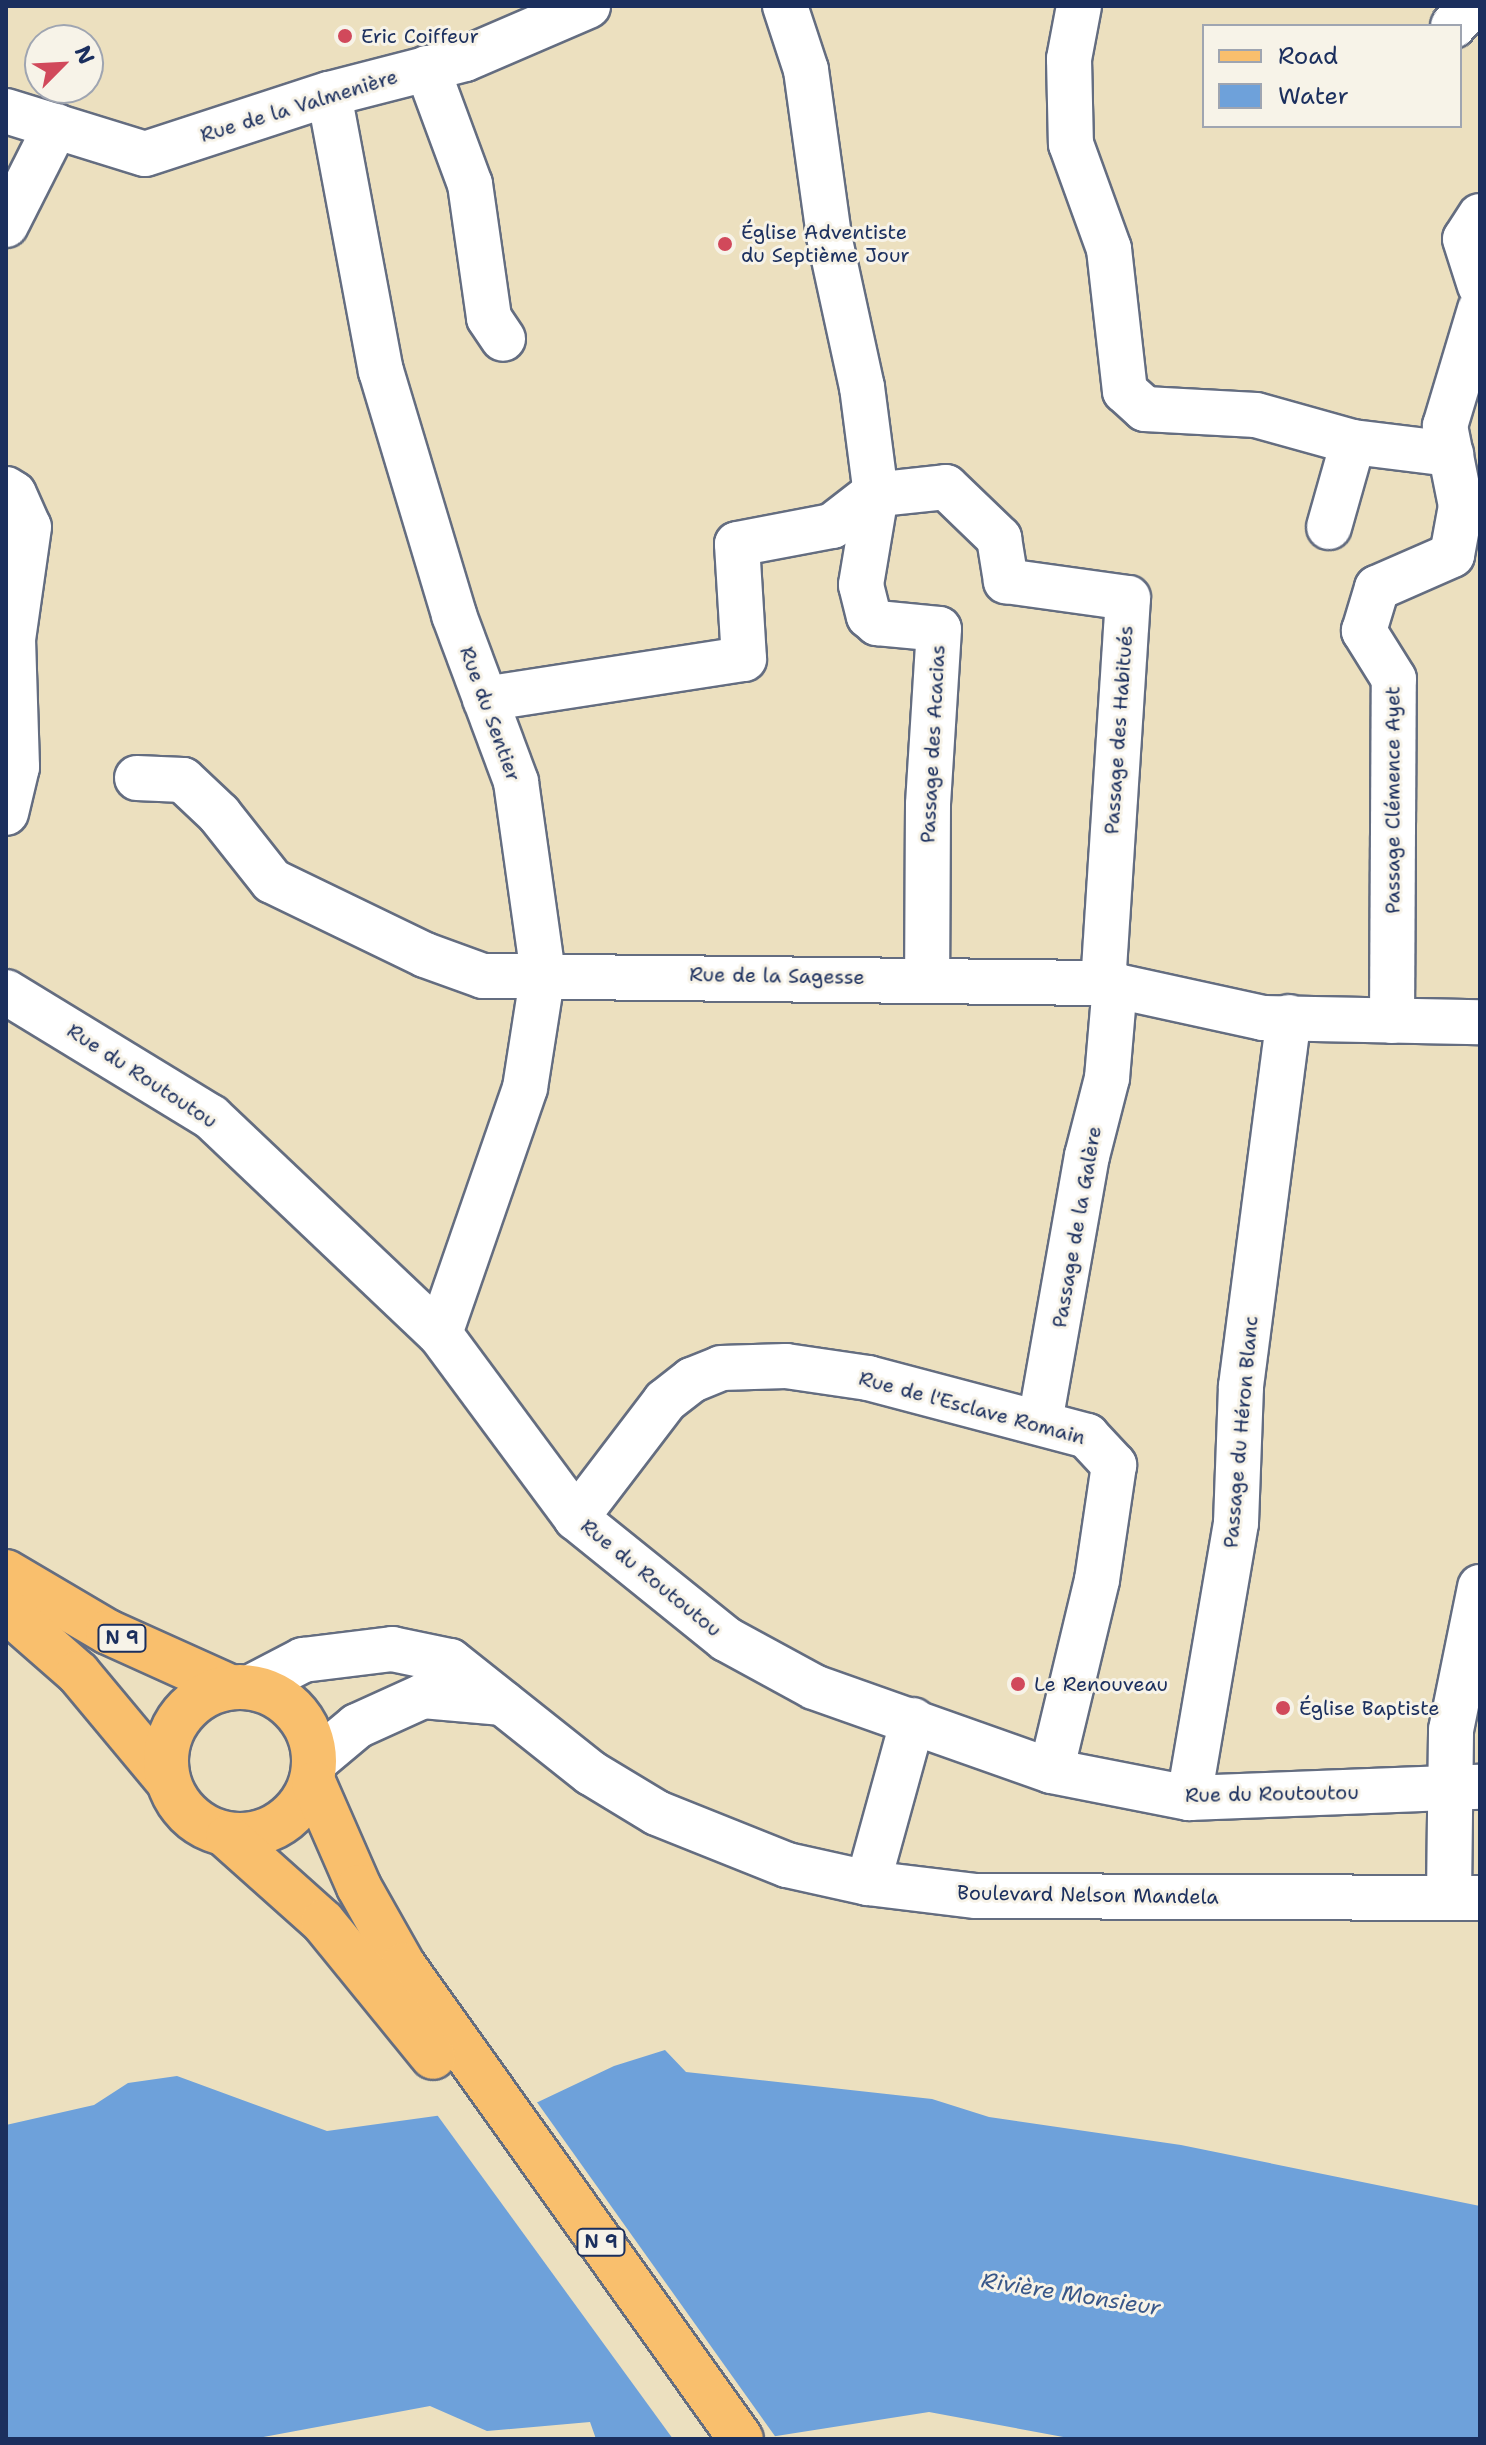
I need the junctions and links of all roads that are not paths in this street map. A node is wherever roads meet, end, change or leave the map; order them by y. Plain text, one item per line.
1 (588, 6) edge
2 (785, 6) edge
3 (1079, 6) edge
4 (1472, 6) edge
5 (1455, 24) edge
6 (427, 68) junction
7 (329, 94) junction
8 (6, 111) edge
9 (56, 126) junction
10 (1480, 216) edge
11 (6, 225) edge
12 (1480, 286) edge
13 (1480, 309) edge
14 (503, 339) dead end
15 (1353, 442) junction
16 (1451, 454) junction
17 (6, 489) edge
18 (876, 495) junction
19 (1329, 527) dead end
20 (485, 699) junction
21 (137, 778) dead end
22 (6, 813) edge
23 (543, 973) junction
24 (927, 978) junction
25 (1109, 983) junction
26 (6, 992) edge
27 (1289, 1017) junction
28 (1392, 1021) junction
29 (1480, 1022) edge
30 (440, 1334) junction
31 (1040, 1422) junction
32 (576, 1518) junction
33 (6, 1572) edge
34 (1480, 1587) edge
35 (6, 1610) edge
36 (241, 1687) junction
37 (503, 1703) junction
38 (913, 1720) junction
39 (1051, 1771) junction
40 (314, 1773) junction
41 (167, 1780) junction
42 (1464, 1787) edge
43 (1189, 1798) junction
44 (228, 1837) junction
45 (868, 1883) junction
46 (1464, 1898) edge
47 (386, 1969) junction
48 (445, 2048) junction
49 (710, 2439) edge
50 (741, 2439) edge

1 - 6 street, Rue de la Valmenière
2 - 18 street, Passage des Acacias
3 - 15 street
4 - 5 street
6 - 7 street, Rue de la Valmenière
6 - 14 street
7 - 9 street, Rue de la Valmenière
7 - 20 street, Rue du Sentier
8 - 9 street, Rue de la Valmenière
9 - 11 street
10 - 12 street
13 - 16 street, Passage Clémence Ayet
15 - 16 street
15 - 19 street
16 - 28 street, Passage Clémence Ayet
17 - 22 street
18 - 20 street, Passage des Habitués
18 - 24 street, Passage des Acacias
18 - 25 street, Passage des Habitués
20 - 23 street, Rue du Sentier
21 - 23 street, Rue de la Sagesse
23 - 24 street, Rue de la Sagesse
23 - 30 street, Rue du Sentier
24 - 25 street, Rue de la Sagesse
25 - 27 street, Rue de la Sagesse
25 - 31 street, Passage de la Galère
26 - 30 street, Rue du Routoutou
27 - 28 street, Rue de la Sagesse
27 - 43 street, Passage du Héron Blanc
28 - 29 street, Rue de la Sagesse
30 - 32 street, Rue du Routoutou
31 - 32 street, Rue de l'Esclave Romain
31 - 39 street, Rue de l'Esclave Romain
32 - 38 street, Rue du Routoutou
33 - 36 main road, N 9
34 - 42 street
35 - 41 main road, N 9
36 - 37 street, Boulevard Nelson Mandela
36 - 40 main road
36 - 41 main road
37 - 40 street
37 - 45 street, Boulevard Nelson Mandela
38 - 39 street, Rue du Routoutou
38 - 45 street
39 - 43 street, Rue du Routoutou
40 - 44 main road
40 - 47 main road, N 9
41 - 44 main road
42 - 43 street, Rue du Routoutou
42 - 46 street
44 - 47 main road, N 9
45 - 46 street, Boulevard Nelson Mandela
47 - 48 main road, N 9
48 - 49 main road, N 9
48 - 50 main road, N 9

